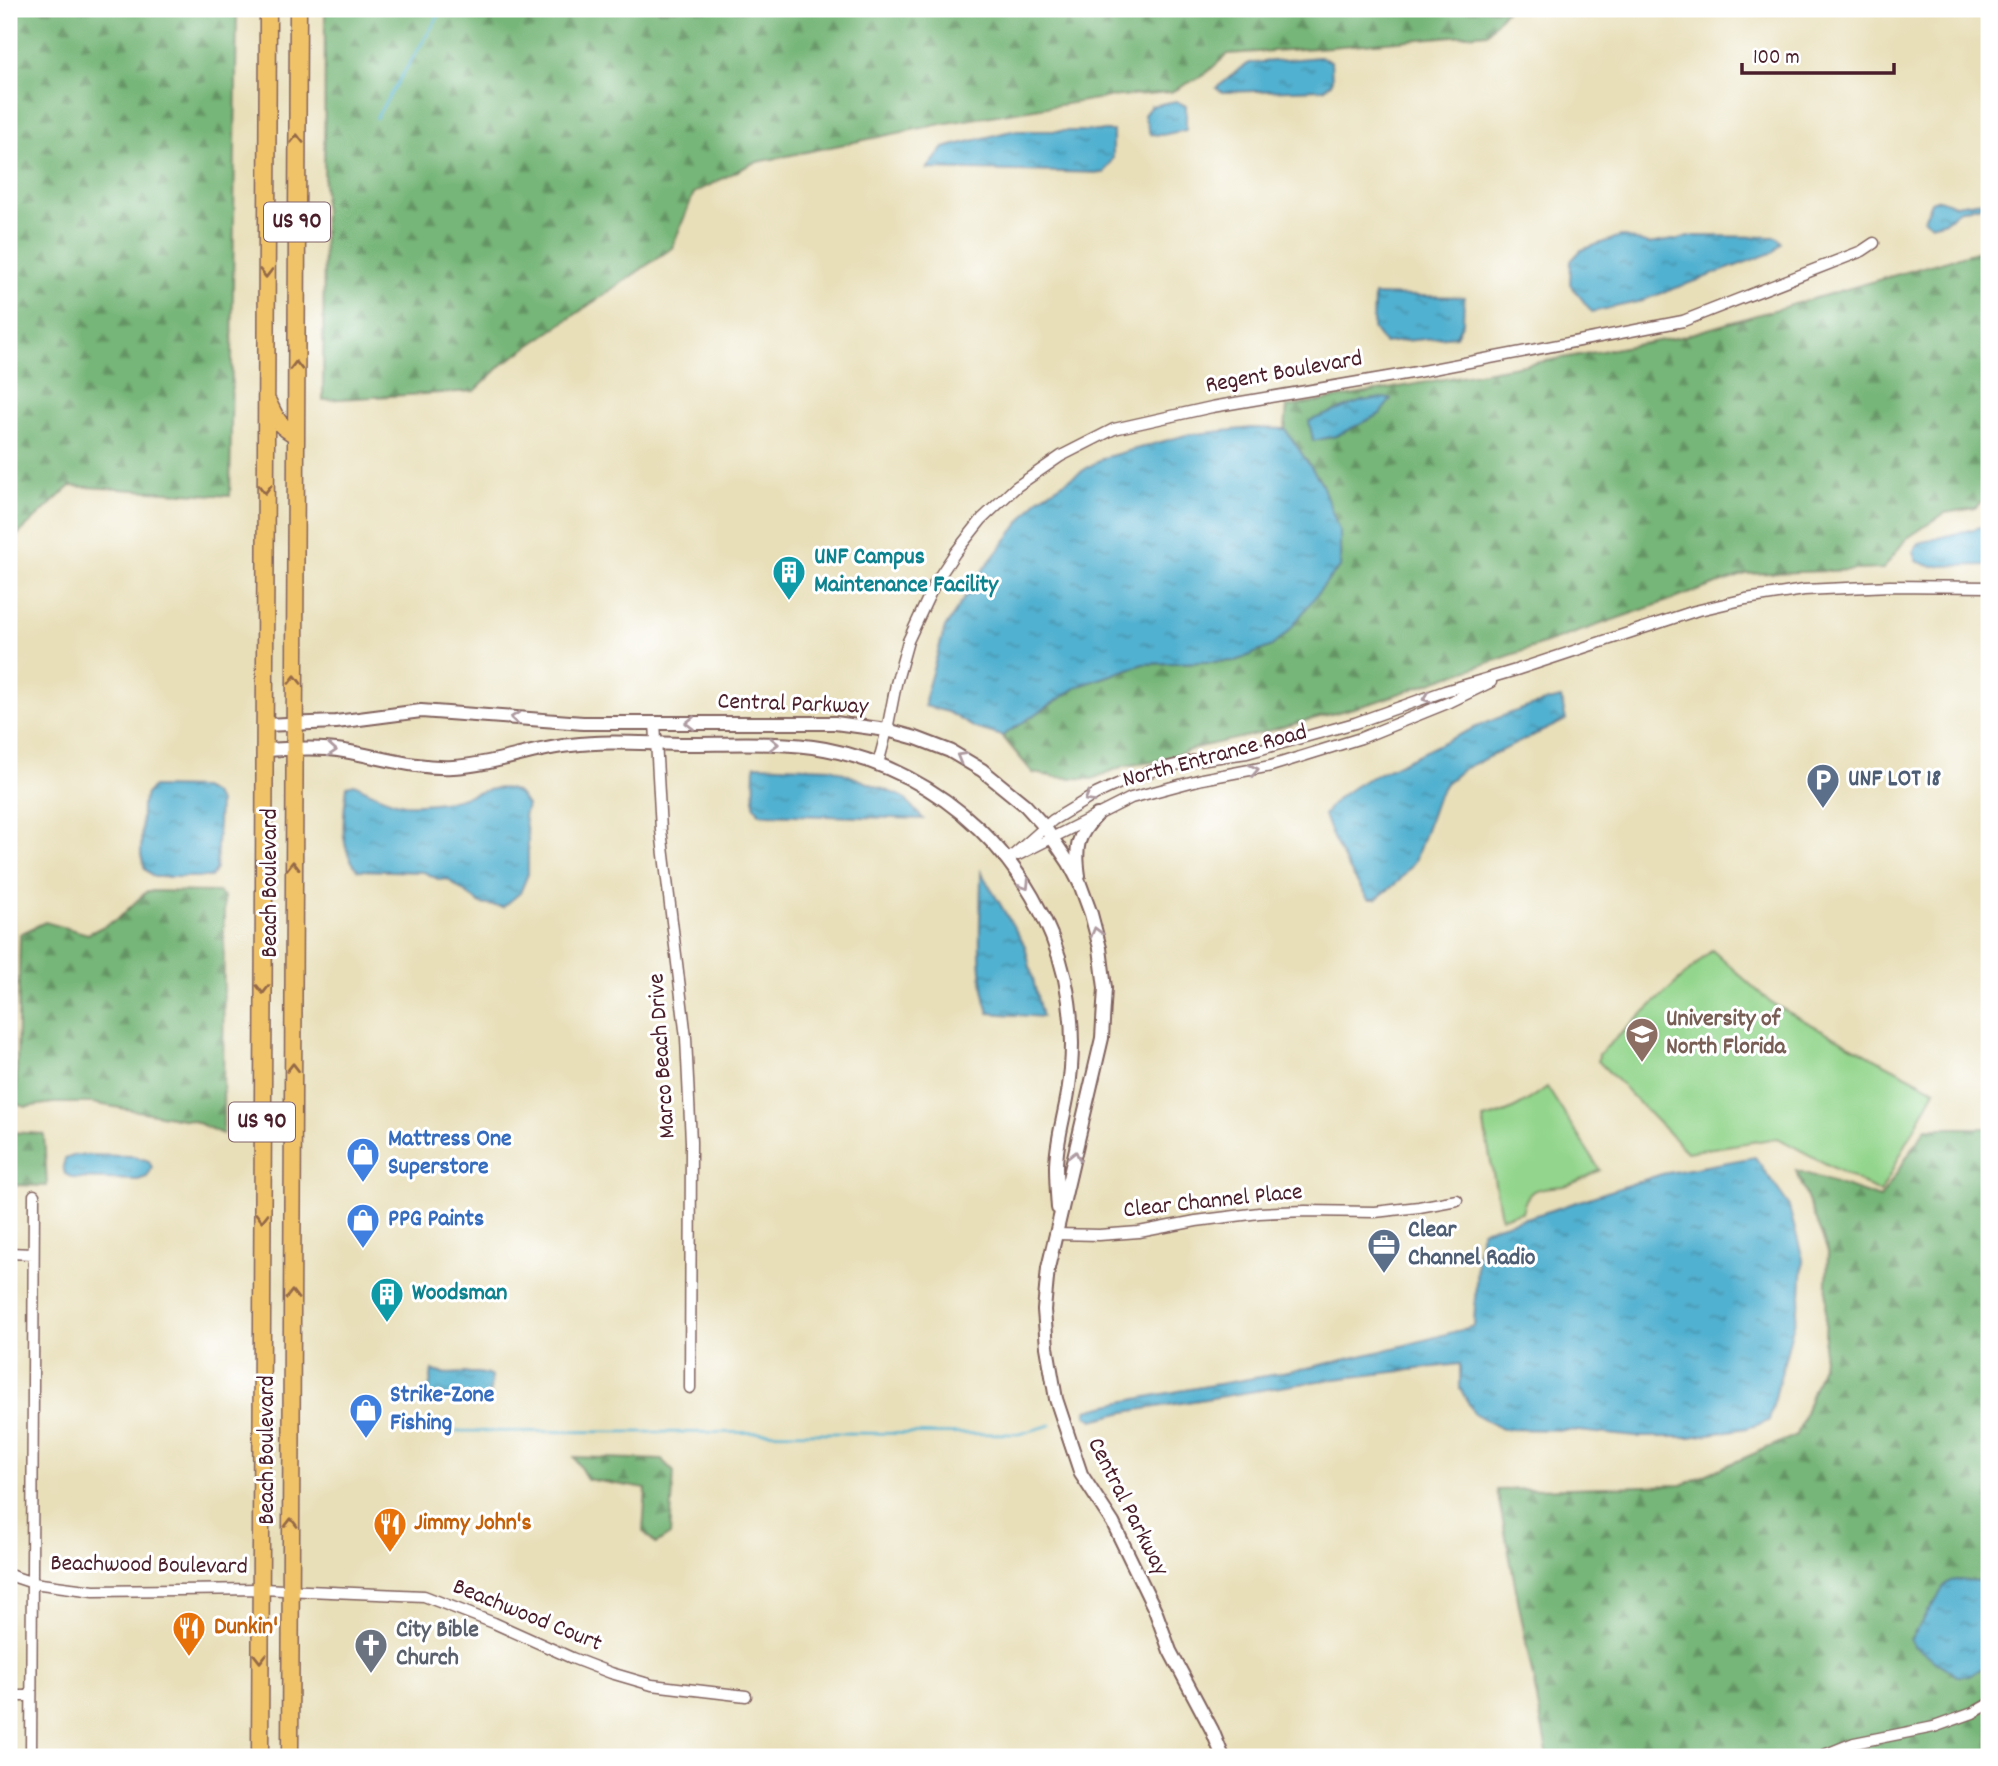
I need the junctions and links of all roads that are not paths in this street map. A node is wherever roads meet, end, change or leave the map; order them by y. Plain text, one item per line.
1 (268, 9) edge
2 (298, 9) edge
3 (1874, 243) dead end
4 (265, 396) junction
5 (296, 435) junction
6 (265, 452) junction
7 (1989, 587) edge
8 (1516, 670) junction
9 (655, 722) junction
10 (294, 723) junction
11 (264, 724) junction
12 (887, 730) junction
13 (1296, 741) junction
14 (656, 744) junction
15 (294, 749) junction
16 (264, 750) junction
17 (1319, 751) junction
18 (878, 764) junction
19 (1097, 815) junction
20 (1044, 826) junction
21 (1053, 839) junction
22 (1008, 860) junction
23 (1080, 884) junction
24 (34, 1195) dead end
25 (1457, 1199) dead end
26 (1057, 1228) junction
27 (9, 1253) edge
28 (33, 1254) junction
29 (690, 1388) dead end
30 (9, 1576) edge
31 (33, 1583) junction
32 (261, 1589) junction
33 (290, 1591) junction
34 (9, 1696) edge
35 (30, 1696) junction
36 (746, 1696) dead end
37 (1989, 1704) edge
38 (31, 1757) edge
39 (260, 1757) edge
40 (290, 1757) edge
41 (1223, 1757) edge
42 (1819, 1757) edge

1 -> 4 highway, US 90
5 -> 2 highway, Beach Boulevard / US 90
3 - 12 street, Regent Boulevard
4 - 5 highway
4 - 6 highway, US 90
5 - 6 highway
10 -> 5 highway, Beach Boulevard / US 90
6 -> 11 highway, US 90
7 - 8 street, North Entrance Road
8 -> 13 street, North Entrance Road
8 - 17 street, North Entrance Road
9 -> 10 street, Central Parkway
12 -> 9 street, Central Parkway
9 - 14 street, Marco Beach Drive
10 - 11 street, Central Parkway
10 - 15 highway, Beach Boulevard / US 90
11 - 16 highway, US 90
12 - 18 street, Regent Boulevard
20 -> 12 street, Central Parkway
13 - 17 street
13 -> 20 street, North Entrance Road
15 -> 14 street, Central Parkway
14 -> 18 street, Central Parkway
14 - 29 street, Marco Beach Drive
15 - 16 street, Central Parkway
33 -> 15 highway, Beach Boulevard / US 90
16 -> 32 highway, US 90
19 -> 17 street, North Entrance Road
18 - 22 street, Central Parkway
19 - 21 street, North Entrance Road
19 - 23 street
20 - 21 street, Central Parkway
20 - 22 street, North Entrance Road
21 - 22 street, North Entrance Road
21 - 23 street, Central Parkway
22 -> 26 street, Central Parkway
26 -> 23 street, Central Parkway
24 - 28 street
25 - 26 street, Clear Channel Place
26 - 41 street, Central Parkway
27 - 28 street
28 - 31 street
30 - 31 street, Beachwood Boulevard
31 - 32 street, Beachwood Boulevard
31 - 35 street
32 - 33 street, Beachwood Boulevard
32 -> 39 highway, US 90
33 - 36 street, Beachwood Court
33 - 40 highway, Beach Boulevard / US 90
34 - 35 street
35 - 38 street
37 - 42 street

